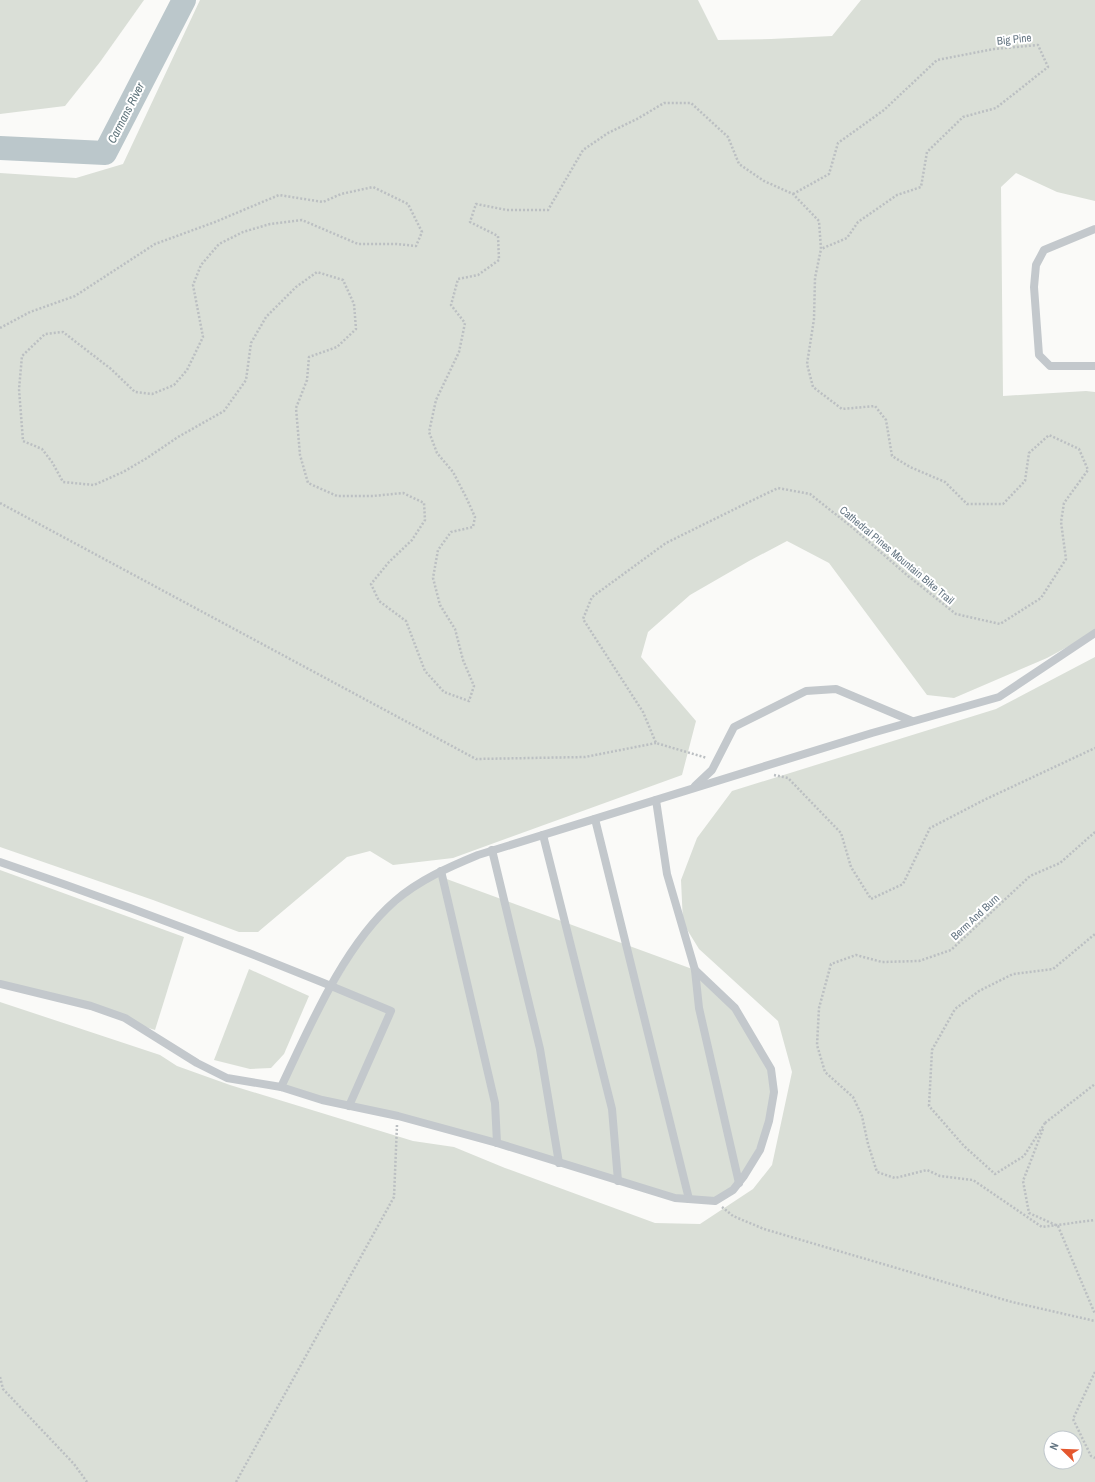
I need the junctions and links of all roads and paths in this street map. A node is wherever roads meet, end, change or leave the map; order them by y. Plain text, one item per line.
1 (793, 194) junction
2 (1095, 229) edge
3 (821, 249) junction
4 (0, 328) edge
5 (1095, 366) edge
6 (0, 503) edge
7 (1095, 633) edge
8 (912, 721) junction
9 (656, 743) junction
10 (1095, 748) edge
11 (718, 761) junction
12 (774, 775) dead end
13 (693, 788) junction
14 (656, 800) junction
15 (595, 819) junction
16 (1095, 832) edge
17 (543, 835) junction
18 (492, 850) junction
19 (0, 862) edge
20 (441, 871) junction
21 (1095, 934) edge
22 (695, 970) junction
23 (0, 984) edge
24 (331, 986) junction
25 (1095, 1084) edge
26 (281, 1087) junction
27 (349, 1106) junction
28 (398, 1116) junction
29 (1045, 1123) junction
30 (497, 1143) junction
31 (559, 1163) junction
32 (618, 1181) junction
33 (739, 1183) junction
34 (689, 1199) junction
35 (715, 1201) junction
36 (1095, 1220) edge
37 (1058, 1226) junction
38 (1095, 1314) edge
39 (1095, 1321) edge
40 (1095, 1372) edge
41 (0, 1378) edge
42 (1095, 1458) edge
43 (87, 1482) edge
44 (236, 1482) edge

1 - 3 path, Cathedral Pines Mountain Bike Trail
1 - 3 path, Big Pine
1 - 4 path, Cathedral Pines Mountain Bike Trail
2 - 5 lane
3 - 9 path, Cathedral Pines Mountain Bike Trail
6 - 9 path
7 - 8 lane
8 - 11 lane
8 - 13 lane
9 - 11 path
10 - 12 path
11 - 13 lane
13 - 14 lane
14 - 15 lane
14 - 22 lane
15 - 17 lane
15 - 34 lane
16 - 37 path, Berm And Burn
17 - 18 lane
17 - 32 lane
18 - 20 lane
18 - 31 lane
19 - 24 lane
20 - 24 lane
20 - 30 lane
21 - 29 path
22 - 33 lane
22 - 33 lane
23 - 26 lane
24 - 26 lane
24 - 27 lane
25 - 29 path
26 - 27 lane
27 - 28 lane
28 - 30 lane
28 - 44 path
29 - 37 path
30 - 31 lane
31 - 32 lane
32 - 34 lane
33 - 35 lane
34 - 35 lane
35 - 39 path
36 - 37 path, Berm And Burn
37 - 38 path
40 - 42 path
41 - 43 path

